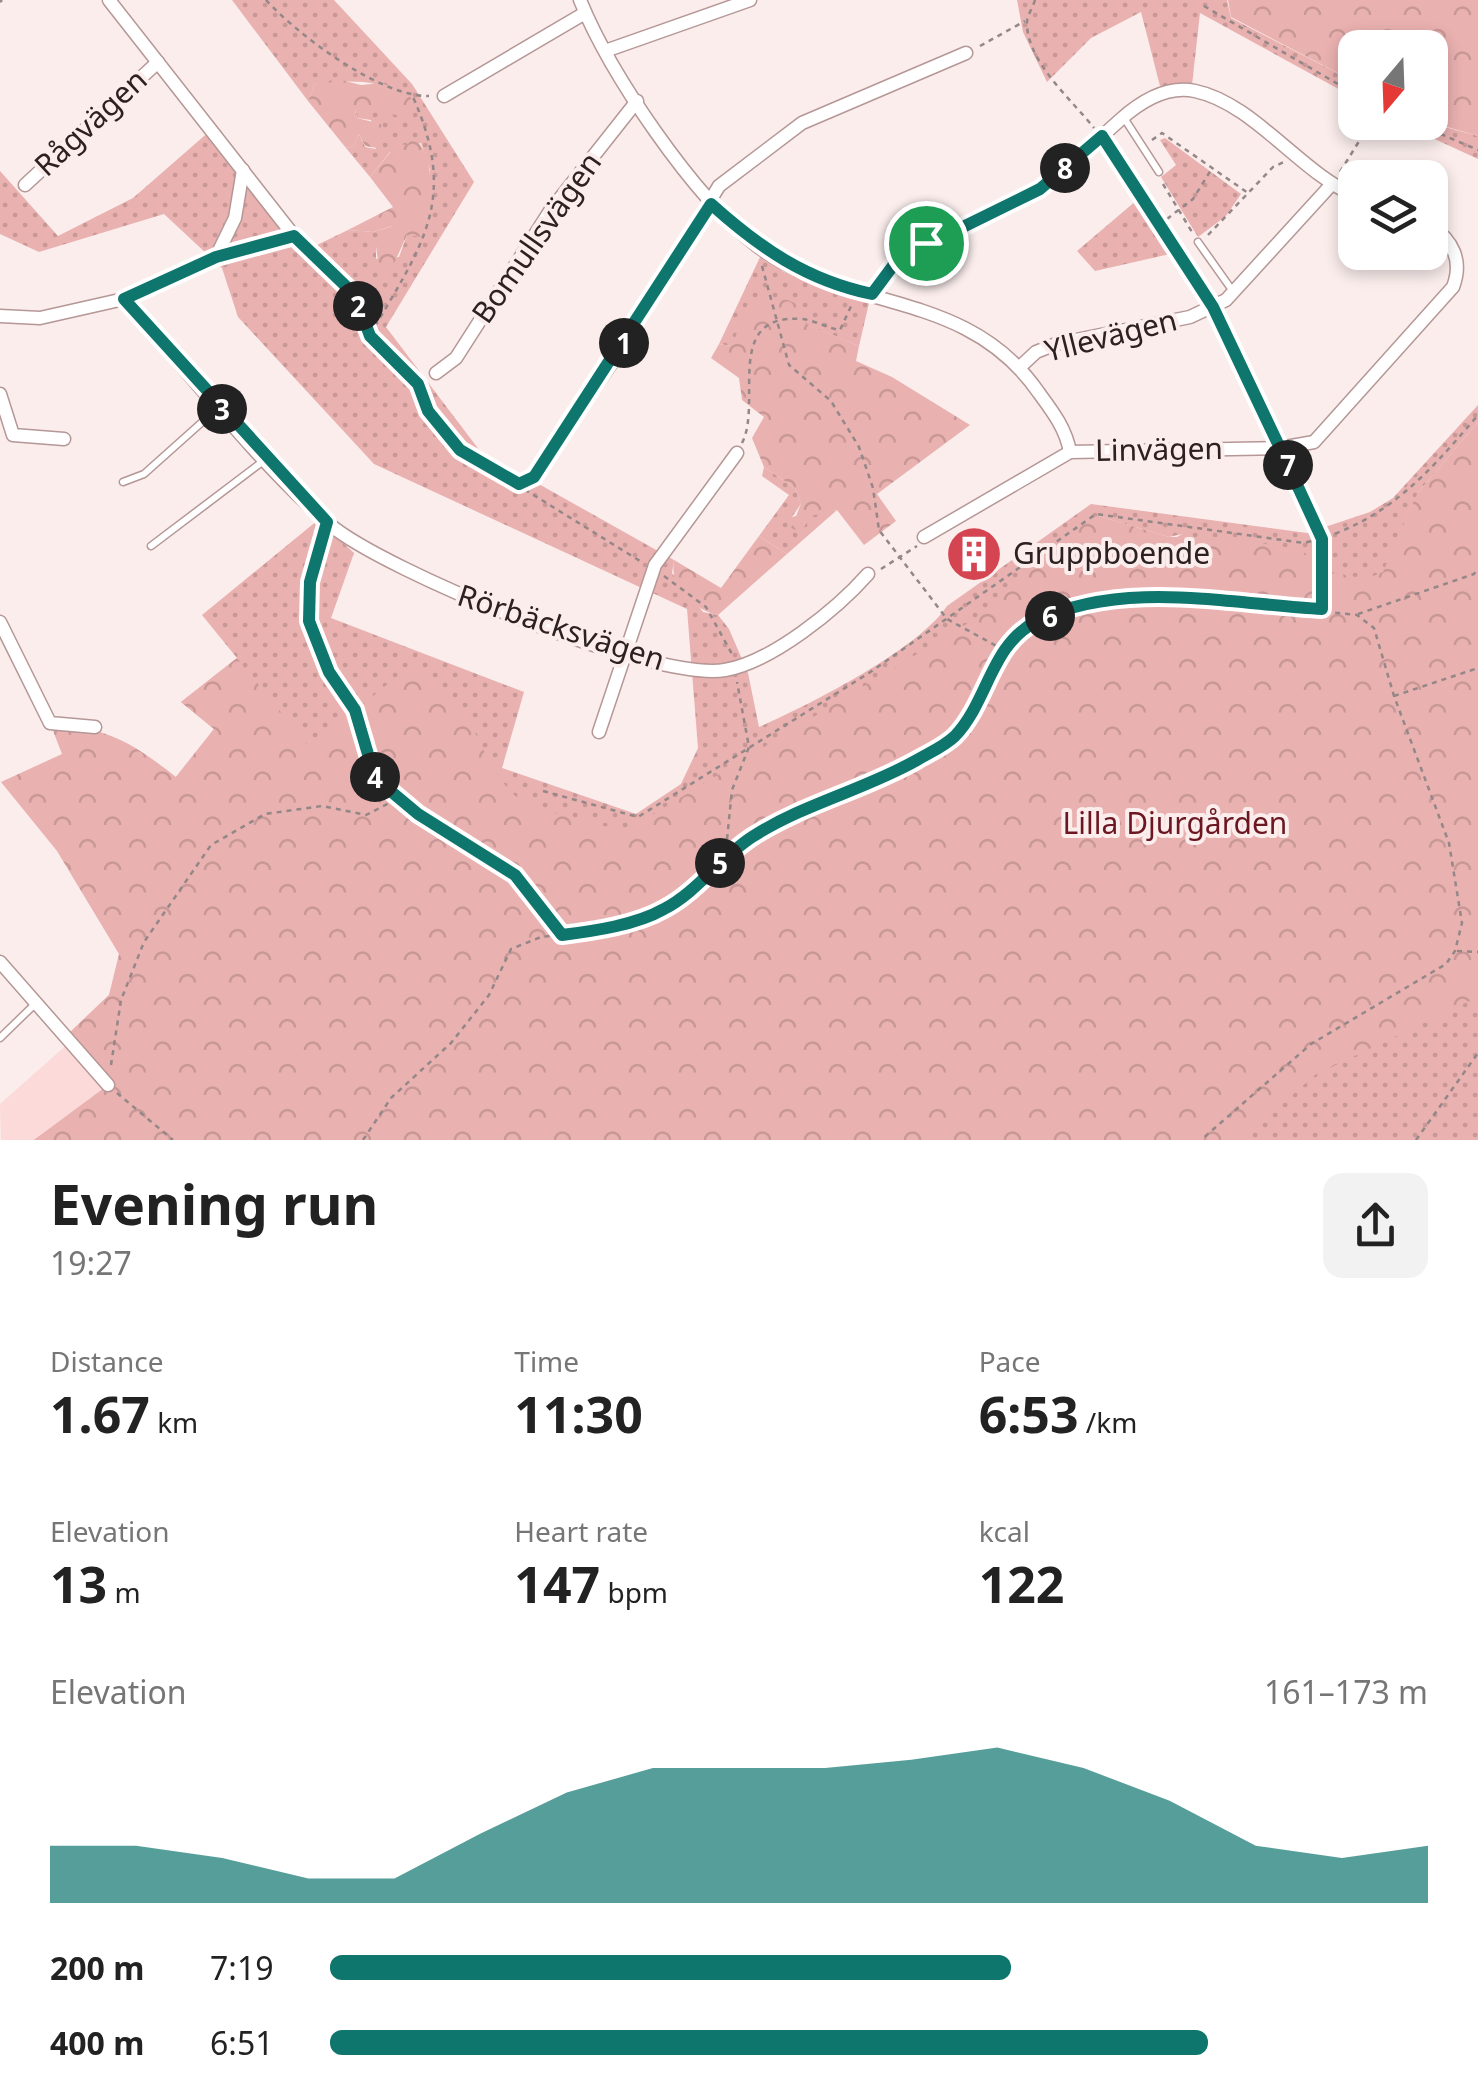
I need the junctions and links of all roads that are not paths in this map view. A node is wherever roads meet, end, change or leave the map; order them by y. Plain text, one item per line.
1 (109, 0) edge
2 (750, 0) edge
3 (583, 6) edge
4 (608, 50) junction
5 (966, 53) road end
6 (158, 62) junction
7 (444, 96) road end
8 (637, 101) junction
9 (1124, 117) junction
10 (243, 170) junction
11 (1159, 172) road end
12 (24, 184) dead end
13 (1332, 186) junction
14 (1338, 189) edge
15 (711, 204) junction
16 (1198, 242) road end
17 (1448, 244) edge
18 (216, 257) junction
19 (864, 292) junction
20 (1234, 292) junction
21 (124, 299) junction
22 (0, 316) edge
23 (1021, 366) junction
24 (436, 372) dead end
25 (0, 394) edge
26 (220, 406) junction
27 (64, 440) dead end
28 (1070, 452) junction
29 (737, 453) road end
30 (267, 459) junction
31 (540, 464) road end
32 (123, 482) dead end
33 (924, 537) road end
34 (151, 546) dead end
35 (868, 574) road end
36 (0, 622) edge
37 (625, 652) junction
38 (95, 727) dead end
39 (600, 732) dead end
40 (0, 962) edge
41 (36, 1004) junction
42 (0, 1038) edge
43 (108, 1086) road end

1 - 6 street
2 - 4 street
3 - 4 street
3 - 7 street
4 - 8 street
5 - 15 street
6 - 10 street
6 - 12 street, Rågvägen
8 - 15 street
8 - 24 street, Bomullsvägen
9 - 11 lane
9 - 13 street
9 - 19 street
10 - 18 street
10 - 18 street
13 - 14 street
13 - 20 street, Yllevägen
15 - 19 street
15 - 31 street
16 - 20 lane
17 - 28 street, Linvägen
18 - 21 street
19 - 23 street
20 - 23 street, Yllevägen
21 - 22 street
21 - 26 street, Rörbäcksvägen
23 - 28 street
25 - 27 street
26 - 30 street, Rörbäcksvägen
26 - 32 lane
28 - 33 street, Linvägen
29 - 37 street
30 - 34 lane
30 - 37 street, Rörbäcksvägen
35 - 37 street, Rörbäcksvägen
36 - 38 street
37 - 39 street
40 - 41 street
41 - 42 lane
41 - 43 street

